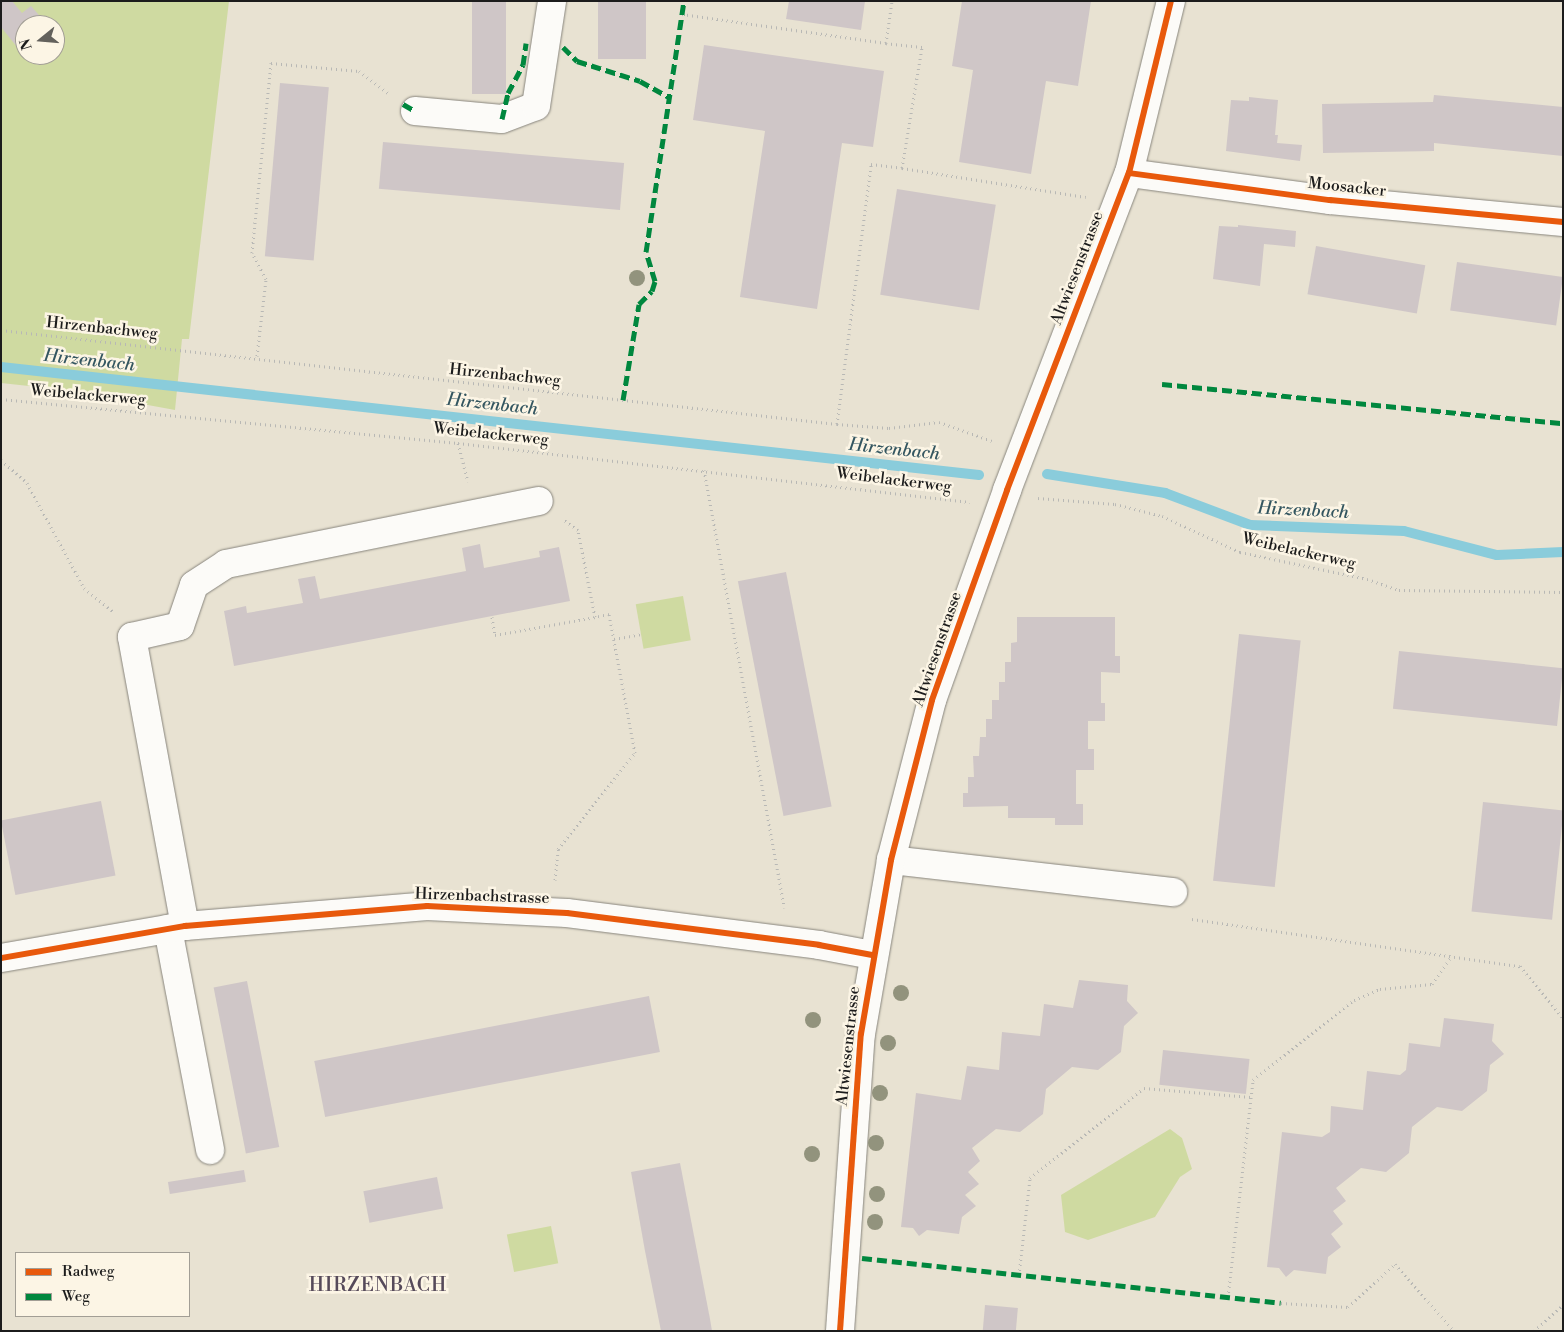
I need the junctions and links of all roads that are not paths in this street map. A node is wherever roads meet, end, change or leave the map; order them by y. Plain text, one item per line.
1 (552, 1) edge
2 (1171, 1) edge
3 (405, 104) road end
4 (1129, 173) junction
5 (1563, 222) edge
6 (539, 501) road end
7 (891, 860) junction
8 (1173, 892) road end
9 (176, 927) junction
10 (872, 955) junction
11 (1, 958) edge
12 (210, 1150) dead end
13 (840, 1331) edge

1 - 3 street
2 - 4 street, Altwiesenstrasse
4 - 5 street, Moosacker
4 - 7 street, Altwiesenstrasse
6 - 9 street
7 - 8 street
7 - 10 street, Altwiesenstrasse
9 - 10 street, Hirzenbachstrasse
9 - 11 street, Hirzenbachstrasse
9 - 12 street
10 - 13 street, Altwiesenstrasse

